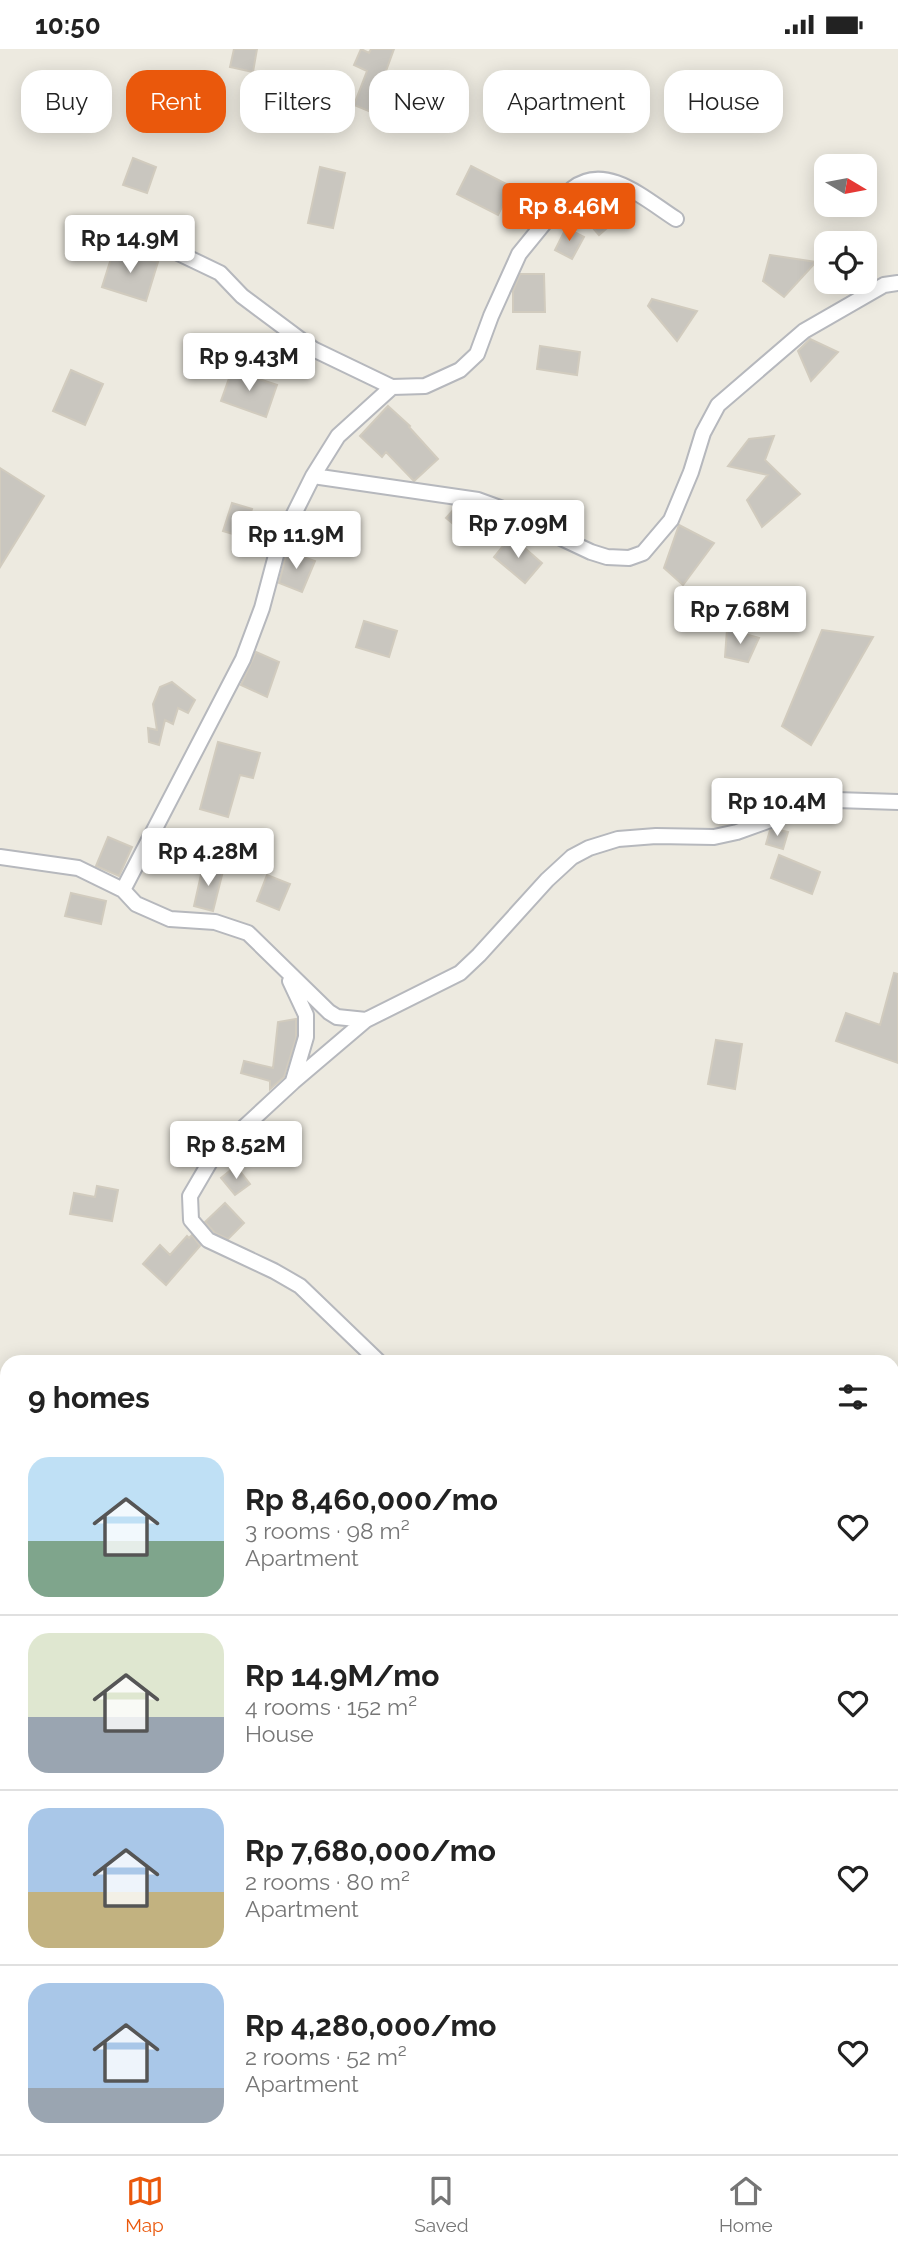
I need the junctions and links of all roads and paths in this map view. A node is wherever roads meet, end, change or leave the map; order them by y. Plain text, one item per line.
1 (676, 219) dead end
2 (102, 224) dead end
3 (898, 283) edge
4 (392, 387) junction
5 (313, 476) junction
6 (898, 802) edge
7 (0, 857) edge
8 (122, 890) junction
9 (283, 968) junction
10 (366, 1020) junction
11 (293, 1082) junction
12 (372, 1355) edge

1 - 4 street
2 - 4 street
3 - 5 street
4 - 5 street
5 - 8 street
6 - 10 street
7 - 8 street
8 - 9 street
9 - 10 street
9 - 11 street
10 - 11 street
11 - 12 street

